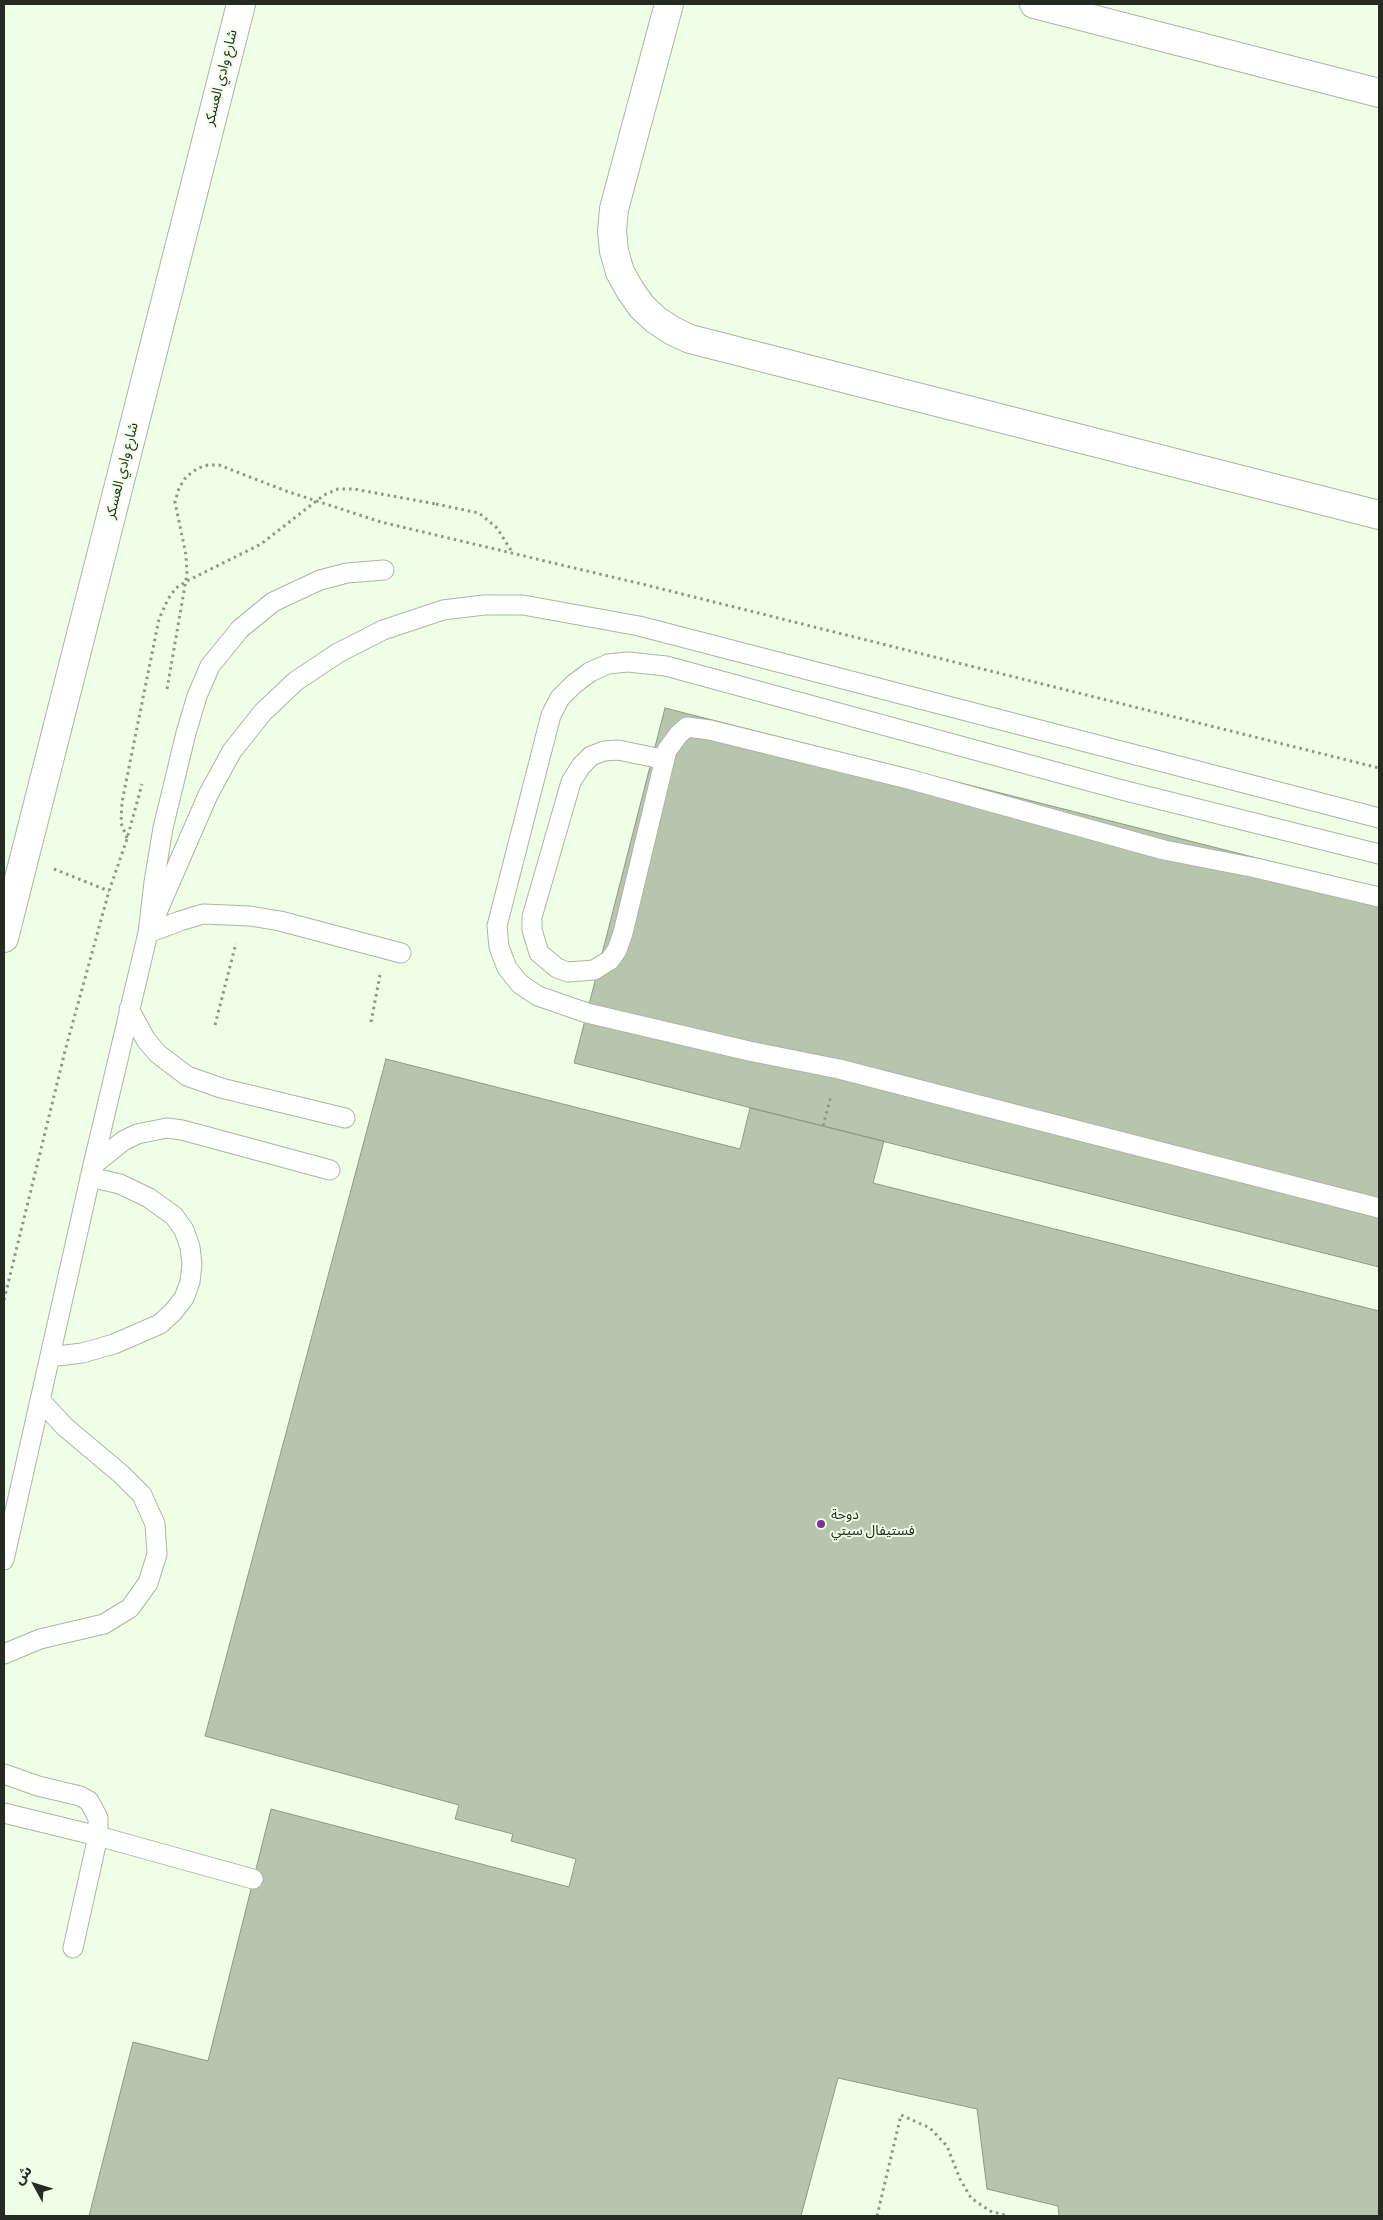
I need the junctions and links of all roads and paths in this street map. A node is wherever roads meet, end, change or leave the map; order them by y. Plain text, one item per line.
1 (241, 4) edge
2 (669, 4) edge
3 (1034, 4) edge
4 (1379, 93) edge
5 (1379, 515) edge
6 (512, 553) junction
7 (384, 570) dead end
8 (166, 698) dead end
9 (657, 758) dead end
10 (1379, 768) edge
11 (143, 782) dead end
12 (1379, 818) edge
13 (127, 839) junction
14 (1379, 854) edge
15 (15, 855) edge
16 (109, 891) junction
17 (1379, 897) edge
18 (148, 933) junction
19 (4, 938) edge
20 (237, 942) dead end
21 (401, 953) dead end
22 (380, 974) dead end
23 (129, 1009) junction
24 (371, 1022) dead end
25 (214, 1025) dead end
26 (345, 1118) dead end
27 (330, 1170) dead end
28 (92, 1171) junction
29 (1379, 1208) edge
30 (4, 1300) edge
31 (50, 1357) junction
32 (41, 1401) junction
33 (4, 1560) edge
34 (4, 1654) edge
35 (4, 1774) edge
36 (4, 1813) edge
37 (98, 1836) junction
38 (253, 1879) dead end
39 (73, 1948) dead end
40 (877, 2216) edge
41 (1008, 2216) edge

1 - 15 street, شارع وادي العسكر
2 - 5 street
3 - 4 street
6 - 8 path
6 - 10 path
6 - 13 path, bridge
7 - 18 lane
9 - 17 lane
11 - 13 path
12 - 18 lane
13 - 16 path
14 - 29 lane
15 - 16 path
15 - 19 street, شارع وادي العسكر
16 - 30 path
18 - 21 lane
18 - 23 lane
20 - 25 path
22 - 24 path
23 - 26 lane
23 - 28 lane
27 - 28 lane
28 - 31 lane
28 - 31 lane
31 - 32 lane
32 - 33 lane
32 - 34 lane
35 - 37 lane
36 - 37 lane
37 - 38 lane
37 - 39 lane
40 - 41 path

